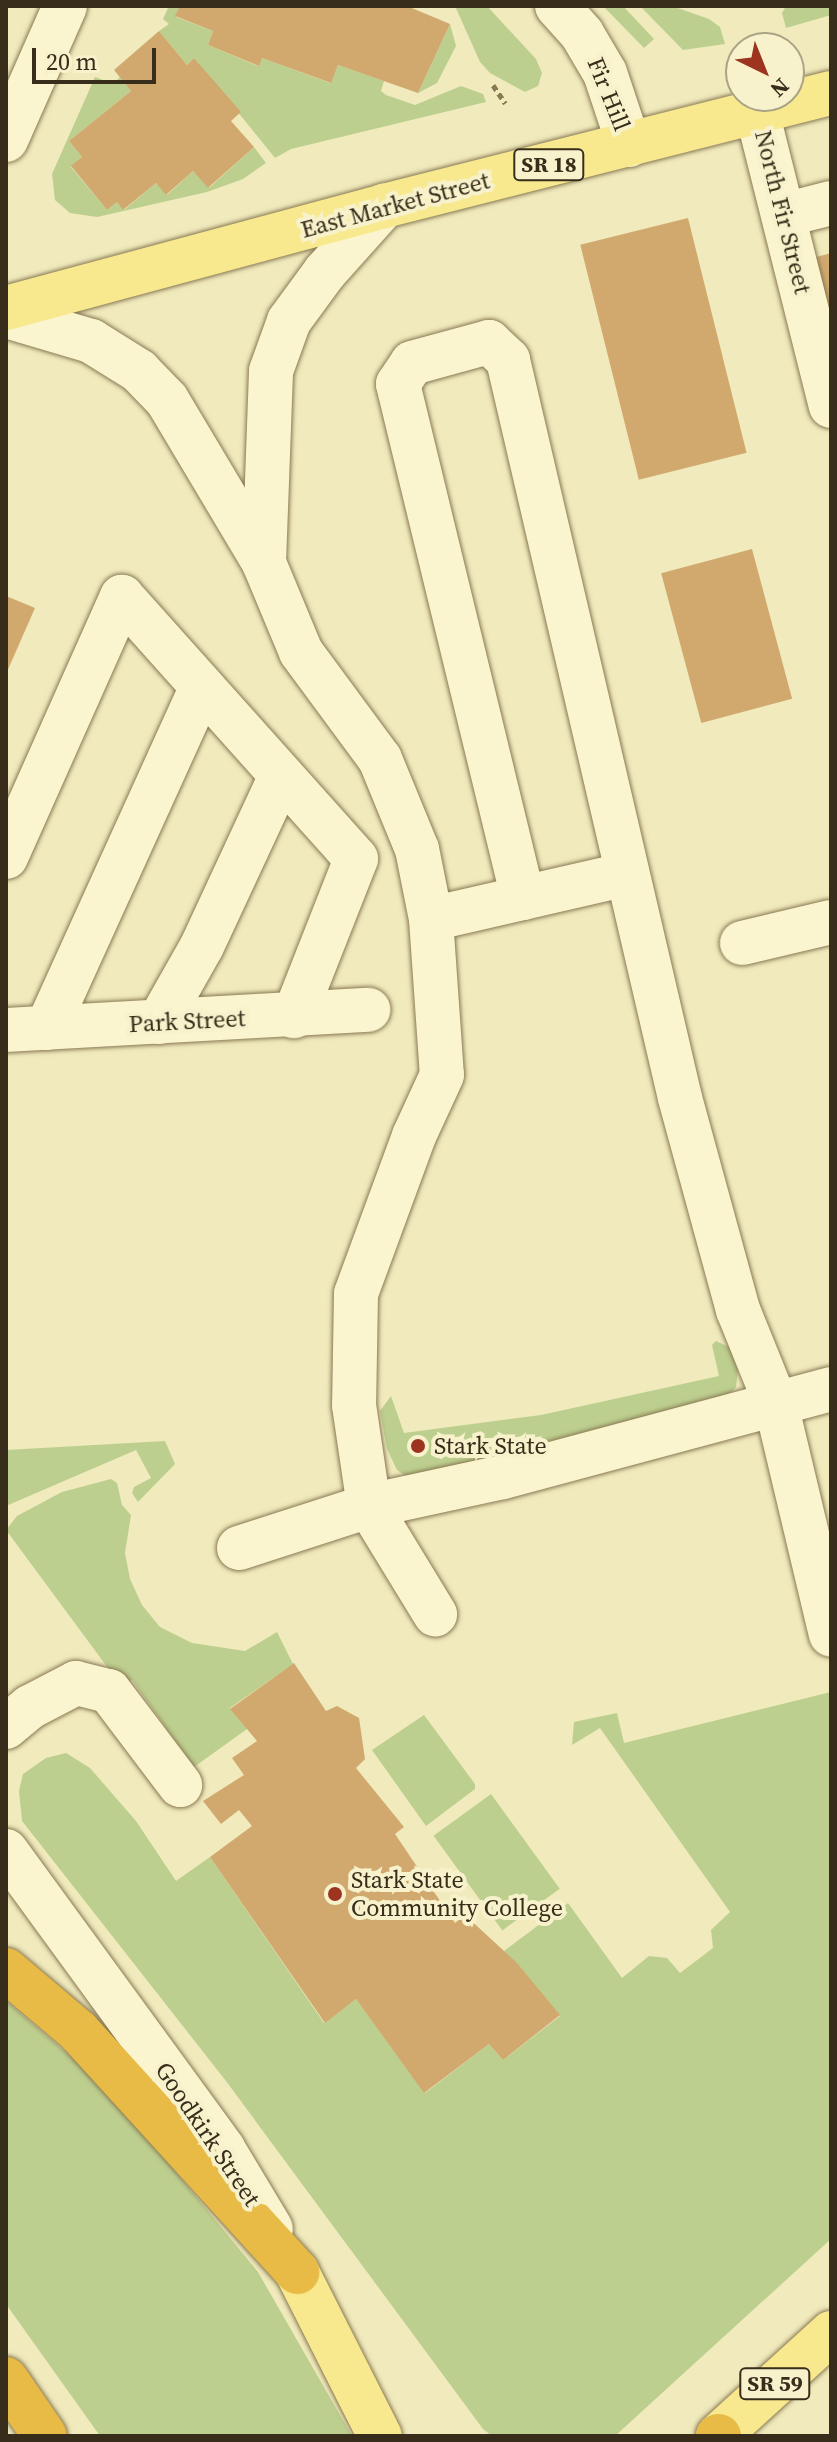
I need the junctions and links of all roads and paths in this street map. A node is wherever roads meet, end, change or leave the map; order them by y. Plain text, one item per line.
1 (66, 6) edge
2 (557, 6) edge
3 (493, 85) dead end
4 (831, 93) edge
5 (805, 100) edge
6 (505, 103) dead end
7 (757, 112) joint
8 (6, 140) edge
9 (629, 145) junction
10 (831, 203) edge
11 (384, 206) junction
12 (784, 215) junction
13 (6, 308) edge
14 (6, 316) edge
15 (831, 406) edge
16 (264, 563) junction
17 (202, 687) junction
18 (281, 776) junction
19 (6, 857) edge
20 (627, 874) junction
21 (523, 898) junction
22 (431, 919) junction
23 (831, 922) edge
24 (742, 943) dead end
25 (368, 1010) dead end
26 (294, 1016) junction
27 (159, 1022) junction
28 (27, 1029) edge
29 (831, 1389) edge
30 (776, 1404) junction
31 (369, 1506) junction
32 (239, 1548) dead end
33 (435, 1614) dead end
34 (831, 1635) edge
35 (6, 1727) edge
36 (180, 1785) dead end
37 (6, 1851) edge
38 (6, 1970) edge
39 (297, 2272) junction
40 (831, 2333) edge
41 (6, 2379) edge
42 (45, 2436) edge
43 (380, 2436) edge
44 (718, 2436) edge

1 - 8 street
2 - 9 street, Fir Hill
3 - 6 path
4 - 5 main road, East Market Street / SR 18
7 - 9 main road, East Market Street / SR 18
7 - 12 street, North Fir Street
9 - 11 main road, East Market Street / SR 18
10 - 12 street
11 - 13 main road, East Market Street / SR 18
11 - 16 street
12 - 15 street, North Fir Street
14 - 16 street
16 - 22 street
17 - 18 street
17 - 19 street
17 - 28 street
18 - 26 street
18 - 27 street
20 - 21 street
20 - 21 street
20 - 30 street
21 - 22 street
22 - 31 street
23 - 24 street
25 - 26 street, Park Street
26 - 27 street, Park Street
27 - 28 street, Park Street
29 - 30 street
30 - 31 street
30 - 34 street
31 - 32 street
31 - 33 street
35 - 36 street
37 - 39 street, Goodkirk Street
38 - 39 highway
39 - 43 main road, Goodkirk Street
40 - 44 main road, SR 59
41 - 42 highway

